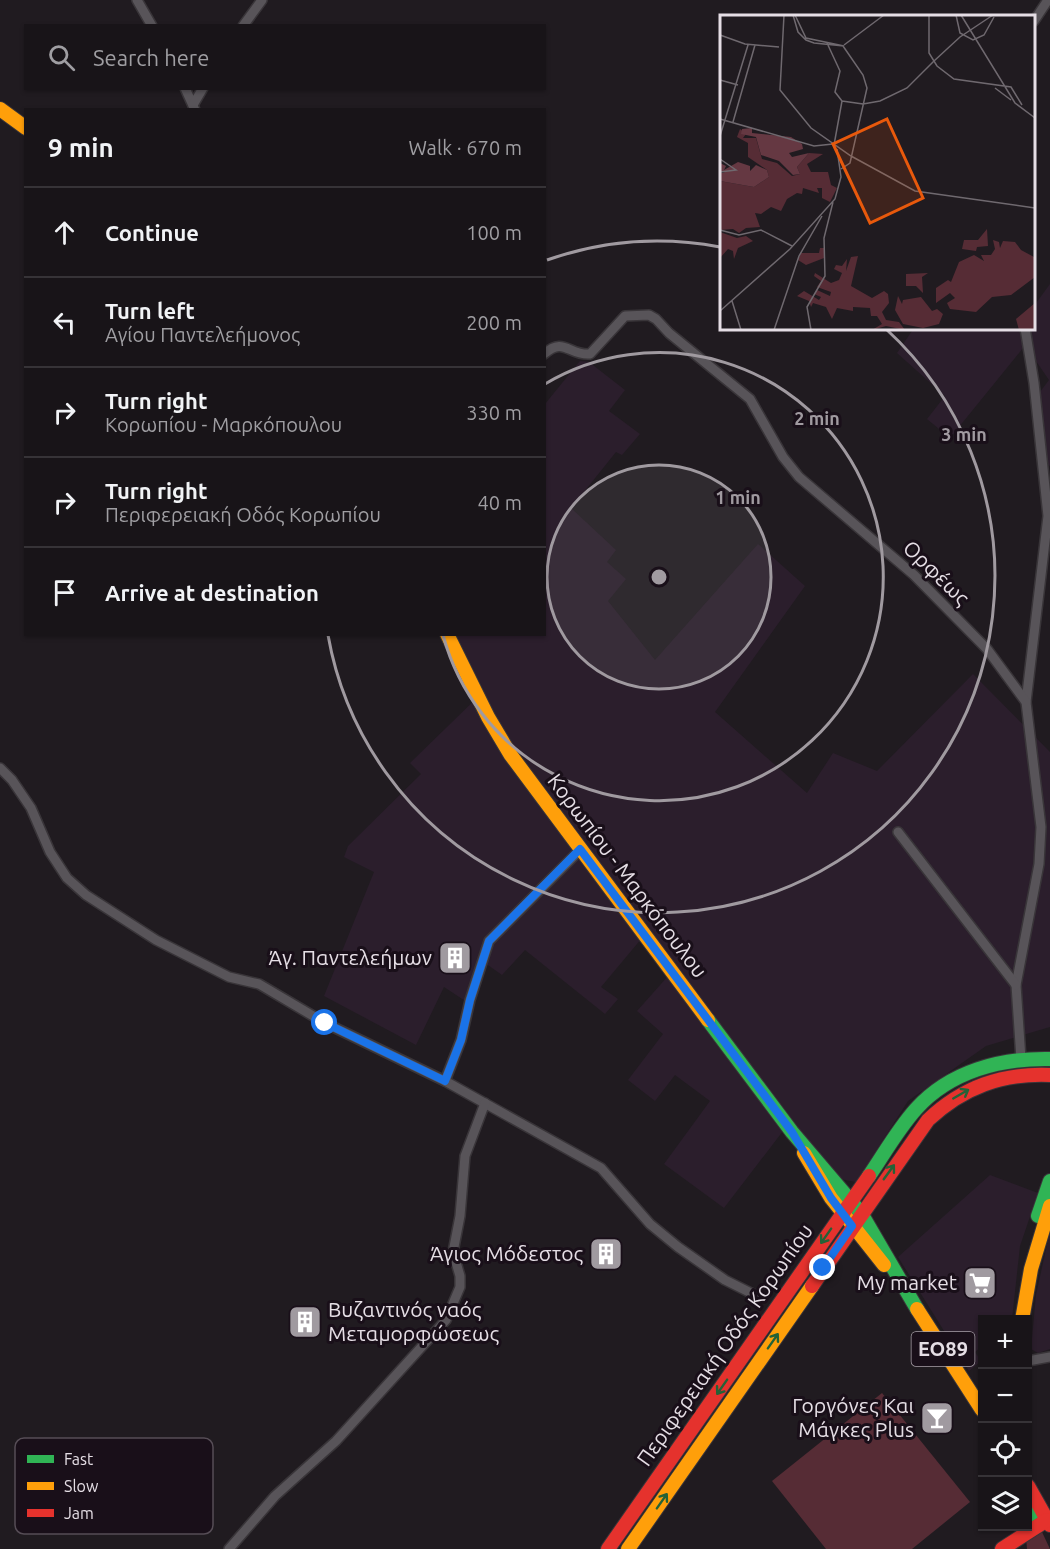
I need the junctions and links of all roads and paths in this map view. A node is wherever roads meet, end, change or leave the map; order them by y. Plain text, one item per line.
1 (137, 0) edge
2 (262, 0) edge
3 (1048, 0) edge
4 (1035, 20) edge
5 (151, 24) edge
6 (244, 24) edge
7 (186, 90) edge
8 (202, 90) edge
9 (194, 107) edge
10 (0, 109) edge
11 (24, 127) edge
12 (1025, 330) edge
13 (546, 352) edge
14 (448, 636) edge
15 (1026, 702) junction
16 (0, 768) edge
17 (898, 832) dead end
18 (580, 849) junction
19 (1017, 985) junction
20 (1021, 1059) junction
21 (1050, 1059) edge
22 (1050, 1075) edge
23 (445, 1081) junction
24 (485, 1103) junction
25 (792, 1132) junction
26 (1050, 1181) edge
27 (851, 1199) junction
28 (1050, 1206) edge
29 (842, 1213) junction
30 (861, 1213) junction
31 (852, 1226) junction
32 (1031, 1269) junction
33 (904, 1288) junction
34 (759, 1296) dead end
35 (1023, 1315) edge
36 (1050, 1357) edge
37 (1032, 1360) edge
38 (978, 1404) edge
39 (1032, 1493) edge
40 (1046, 1518) edge
41 (1032, 1525) edge
42 (1021, 1531) edge
43 (229, 1549) edge
44 (609, 1549) edge
45 (628, 1549) edge
46 (1002, 1549) edge
47 (1022, 1549) edge

1 - 5 street
2 - 6 street
3 - 4 street
7 - 9 street
8 - 9 street
10 - 11 main road
12 - 15 street
13 - 15 street, Ορφέως
14 - 18 main road, Κορωπίου - Μαρκόπουλου / ΕΟ89
15 - 19 street, Ορφέως
16 - 23 street
17 - 19 street
18 - 23 street
18 - 25 main road, Κορωπίου - Μαρκόπουλου / ΕΟ89
19 - 20 street, Ορφέως
20 - 21 main road, Περιφερειακή Οδός Κορωπίου
20 - 27 main road, Περιφερειακή Οδός Κορωπίου
30 -> 22 main road, Περιφερειακή Οδός Κορωπίου
23 - 24 street
24 - 34 street
24 - 43 street
25 - 27 main road, Κορωπίου - Μαρκόπουλου / ΕΟ89
25 - 29 main road, Κορωπίου - Μαρκόπουλου / ΕΟ89
26 - 32 main road
27 - 29 main road, Περιφερειακή Οδός Κορωπίου
27 - 30 main road, Κορωπίου - Μαρκόπουλου / ΕΟ89
28 - 32 main road
29 - 31 main road, Κορωπίου - Μαρκόπουλου / ΕΟ89
29 -> 44 main road, Περιφερειακή Οδός Κορωπίου
30 - 31 main road, Περιφερειακή Οδός Κορωπίου
30 - 33 main road, Κορωπίου - Μαρκόπουλου / ΕΟ89
31 - 33 main road, Κορωπίου - Μαρκόπουλου / ΕΟ89
45 -> 31 main road, Περιφερειακή Οδός Κορωπίου
32 - 35 main road
33 - 38 main road, Κορωπίου - Μαρκόπουλου / ΕΟ89
36 - 37 street
39 - 40 main road
40 - 41 main road
42 - 46 main road
42 - 47 street

